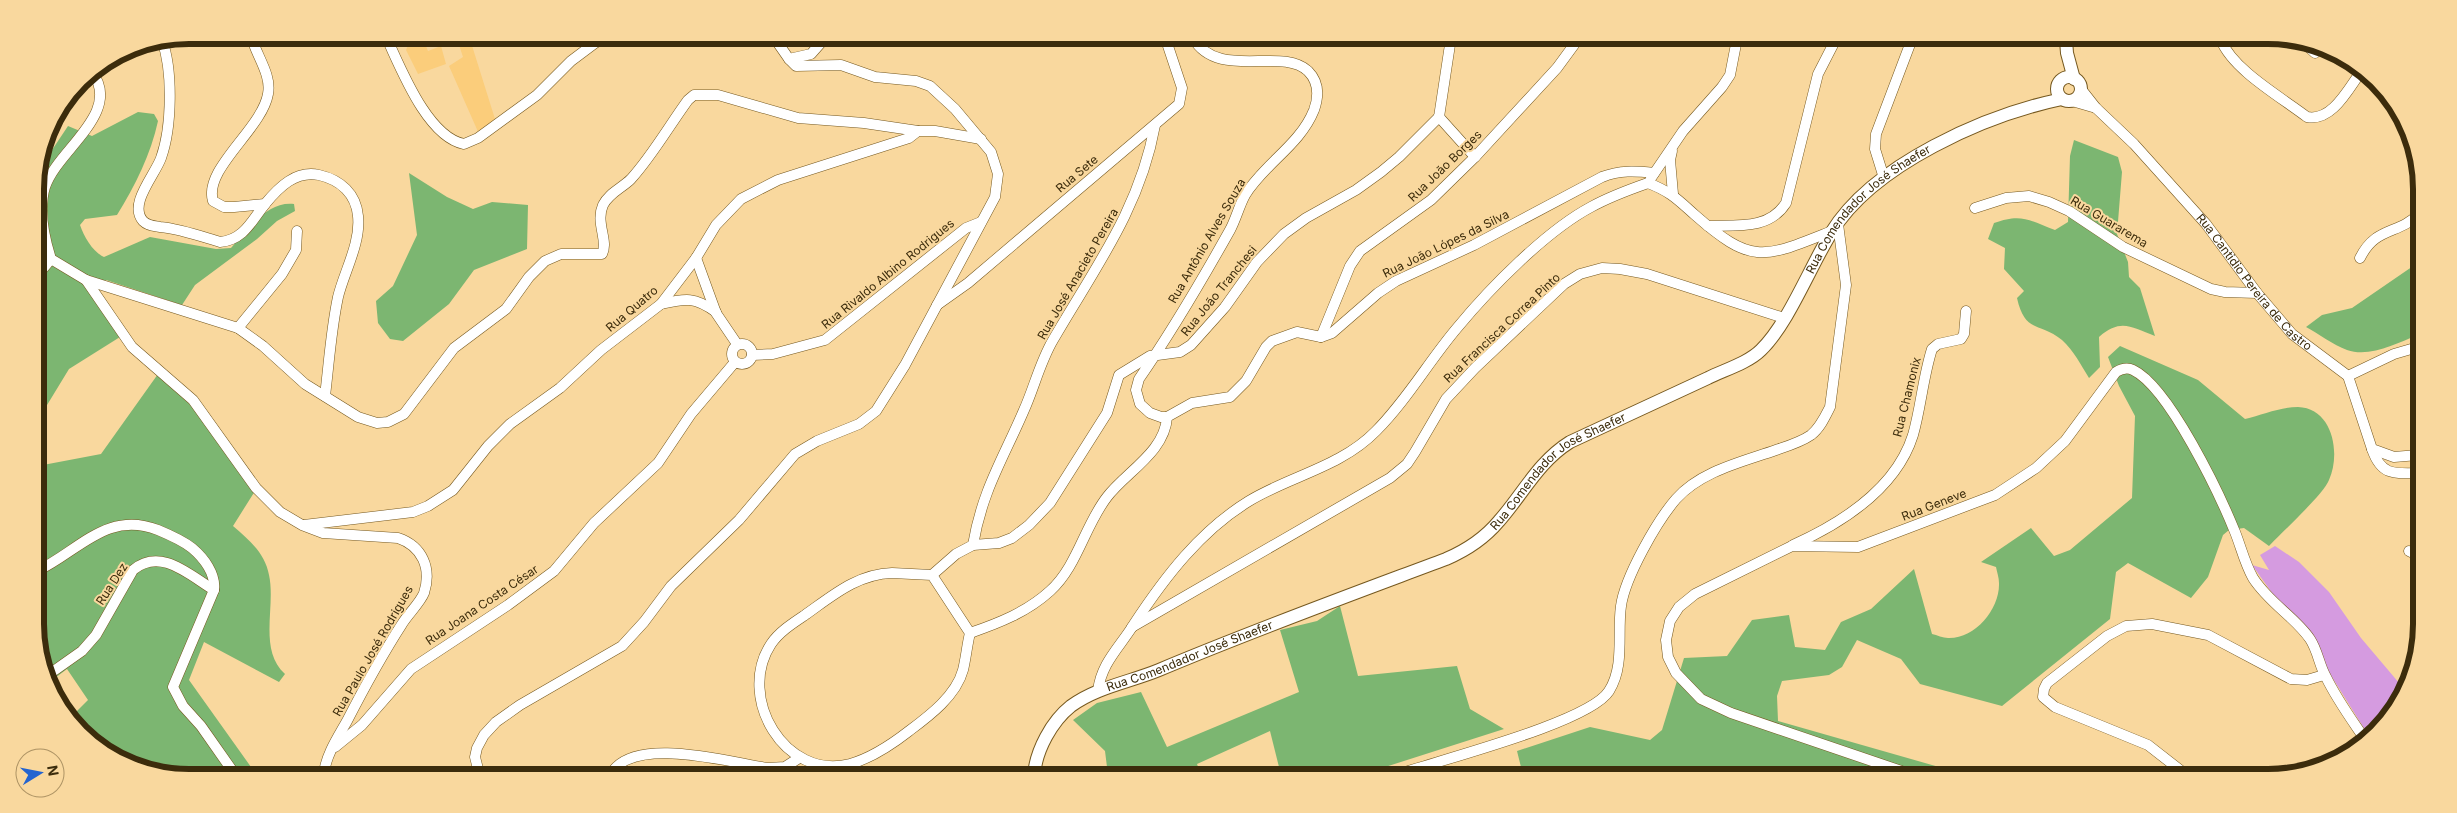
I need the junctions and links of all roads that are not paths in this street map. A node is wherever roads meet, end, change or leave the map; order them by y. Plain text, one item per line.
1 (253, 44) edge
2 (389, 44) edge
3 (590, 44) edge
4 (779, 44) edge
5 (820, 44) edge
6 (1167, 44) edge
7 (1197, 44) edge
8 (1450, 44) edge
9 (1575, 44) edge
10 (1736, 44) edge
11 (1833, 44) edge
12 (1910, 44) edge
13 (2066, 44) edge
14 (2222, 44) edge
15 (163, 47) edge
16 (789, 59) junction
17 (2358, 75) edge
18 (95, 79) edge
19 (2068, 89) junction
20 (1439, 117) junction
21 (1154, 125) junction
22 (918, 131) junction
23 (981, 139) junction
24 (1673, 147) junction
25 (1475, 156) junction
26 (1654, 173) junction
27 (1884, 178) junction
28 (1648, 183) junction
29 (1673, 194) junction
30 (44, 198) edge
31 (265, 204) junction
32 (1975, 208) dead end
33 (2413, 219) edge
34 (981, 222) junction
35 (44, 226) edge
36 (1708, 226) junction
37 (1835, 227) junction
38 (297, 231) dead end
39 (696, 258) junction
40 (2360, 258) dead end
41 (51, 259) junction
42 (44, 267) edge
43 (86, 280) junction
44 (2257, 292) junction
45 (661, 304) junction
46 (936, 305) junction
47 (1966, 311) dead end
48 (716, 313) junction
49 (1784, 318) junction
50 (238, 328) junction
51 (1321, 337) junction
52 (737, 344) junction
53 (2413, 348) edge
54 (752, 354) junction
55 (1156, 355) junction
56 (736, 362) junction
57 (2348, 376) junction
58 (326, 396) junction
59 (1167, 417) junction
60 (2372, 449) junction
61 (2413, 456) edge
62 (2413, 473) edge
63 (302, 526) junction
64 (973, 545) junction
65 (1792, 546) junction
66 (44, 568) edge
67 (932, 575) junction
68 (214, 590) junction
69 (1132, 627) junction
70 (970, 633) junction
71 (52, 672) edge
72 (2324, 675) junction
73 (1098, 691) junction
74 (2362, 735) edge
75 (332, 749) junction
76 (799, 758) junction
77 (231, 769) edge
78 (325, 769) edge
79 (478, 769) edge
80 (618, 769) edge
81 (1034, 769) edge
82 (1415, 769) edge
83 (1896, 769) edge
84 (2177, 769) edge

1 - 31 street
2 - 3 street
4 - 16 street
5 - 16 street
6 - 21 street, Rua Sete
7 - 55 street, Rua Antônio Alves Souza
8 - 20 street
9 - 25 street, Rua João Borges
10 - 24 street
11 - 36 street
12 - 27 street
13 - 19 street
14 - 17 street
15 - 31 street
16 - 23 street
18 - 30 street
19 - 27 street, Rua Comendador José Shaefer
19 - 44 street, Rua Cantidio Pereira de Castro
20 - 25 street
20 - 55 street, Rua João Tranchesi
21 - 46 street, Rua Sete
21 - 64 street, Rua José Anacieto Pereira
22 - 23 street, Rua Quatro
22 - 39 street, Rua Quatro
22 - 58 street
23 - 34 street
24 - 26 street
24 - 29 street
25 - 51 street, Rua João Borges
26 - 28 street
26 - 51 street, Rua João Lópes da Silva
27 - 37 street, Rua Comendador José Shaefer
28 - 29 street
28 - 69 street
29 - 36 street
31 - 58 street
32 - 44 street, Rua Guararema
33 - 40 street
34 - 46 street
34 - 54 street, Rua Rivaldo Albino Rodrigues
35 - 41 street
36 - 37 street
37 - 49 street, Rua Comendador José Shaefer
37 - 82 street
38 - 50 street
39 - 45 street, Rua Quatro
39 - 48 street
41 - 42 street
41 - 43 street, Rua Paulo José Rodrigues
43 - 50 street
43 - 63 street, Rua Paulo José Rodrigues
44 - 57 street, Rua Cantidio Pereira de Castro
45 - 48 street
45 - 63 street, Rua Quatro
46 - 79 street
47 - 65 street, Rua Chamonix
48 - 52 street
49 - 69 street, Rua Francisca Correa Pinto
49 - 73 street, Rua Comendador José Shaefer
50 - 58 street
51 - 59 street
52 - 54 street
52 - 56 street
53 - 57 street
54 - 56 street
55 - 59 street, Rua Antônio Alves Souza
55 - 64 street, Rua João Tranchesi
56 - 75 street, Rua Joana Costa César
57 - 60 street
59 - 70 street
60 - 61 street
60 - 62 street
63 - 75 street, Rua Paulo José Rodrigues
64 - 67 street, Rua João Tranchesi
65 - 72 street, Rua Geneve
65 - 83 street, Rua Geneve
66 - 68 street
67 - 70 street
67 - 76 street
68 - 71 street, Rua Dez
68 - 77 street
69 - 73 street
70 - 76 street
72 - 74 street, Rua Geneve
72 - 84 street
73 - 81 street, Rua Comendador José Shaefer
75 - 78 street, Rua Paulo José Rodrigues
76 - 80 street

